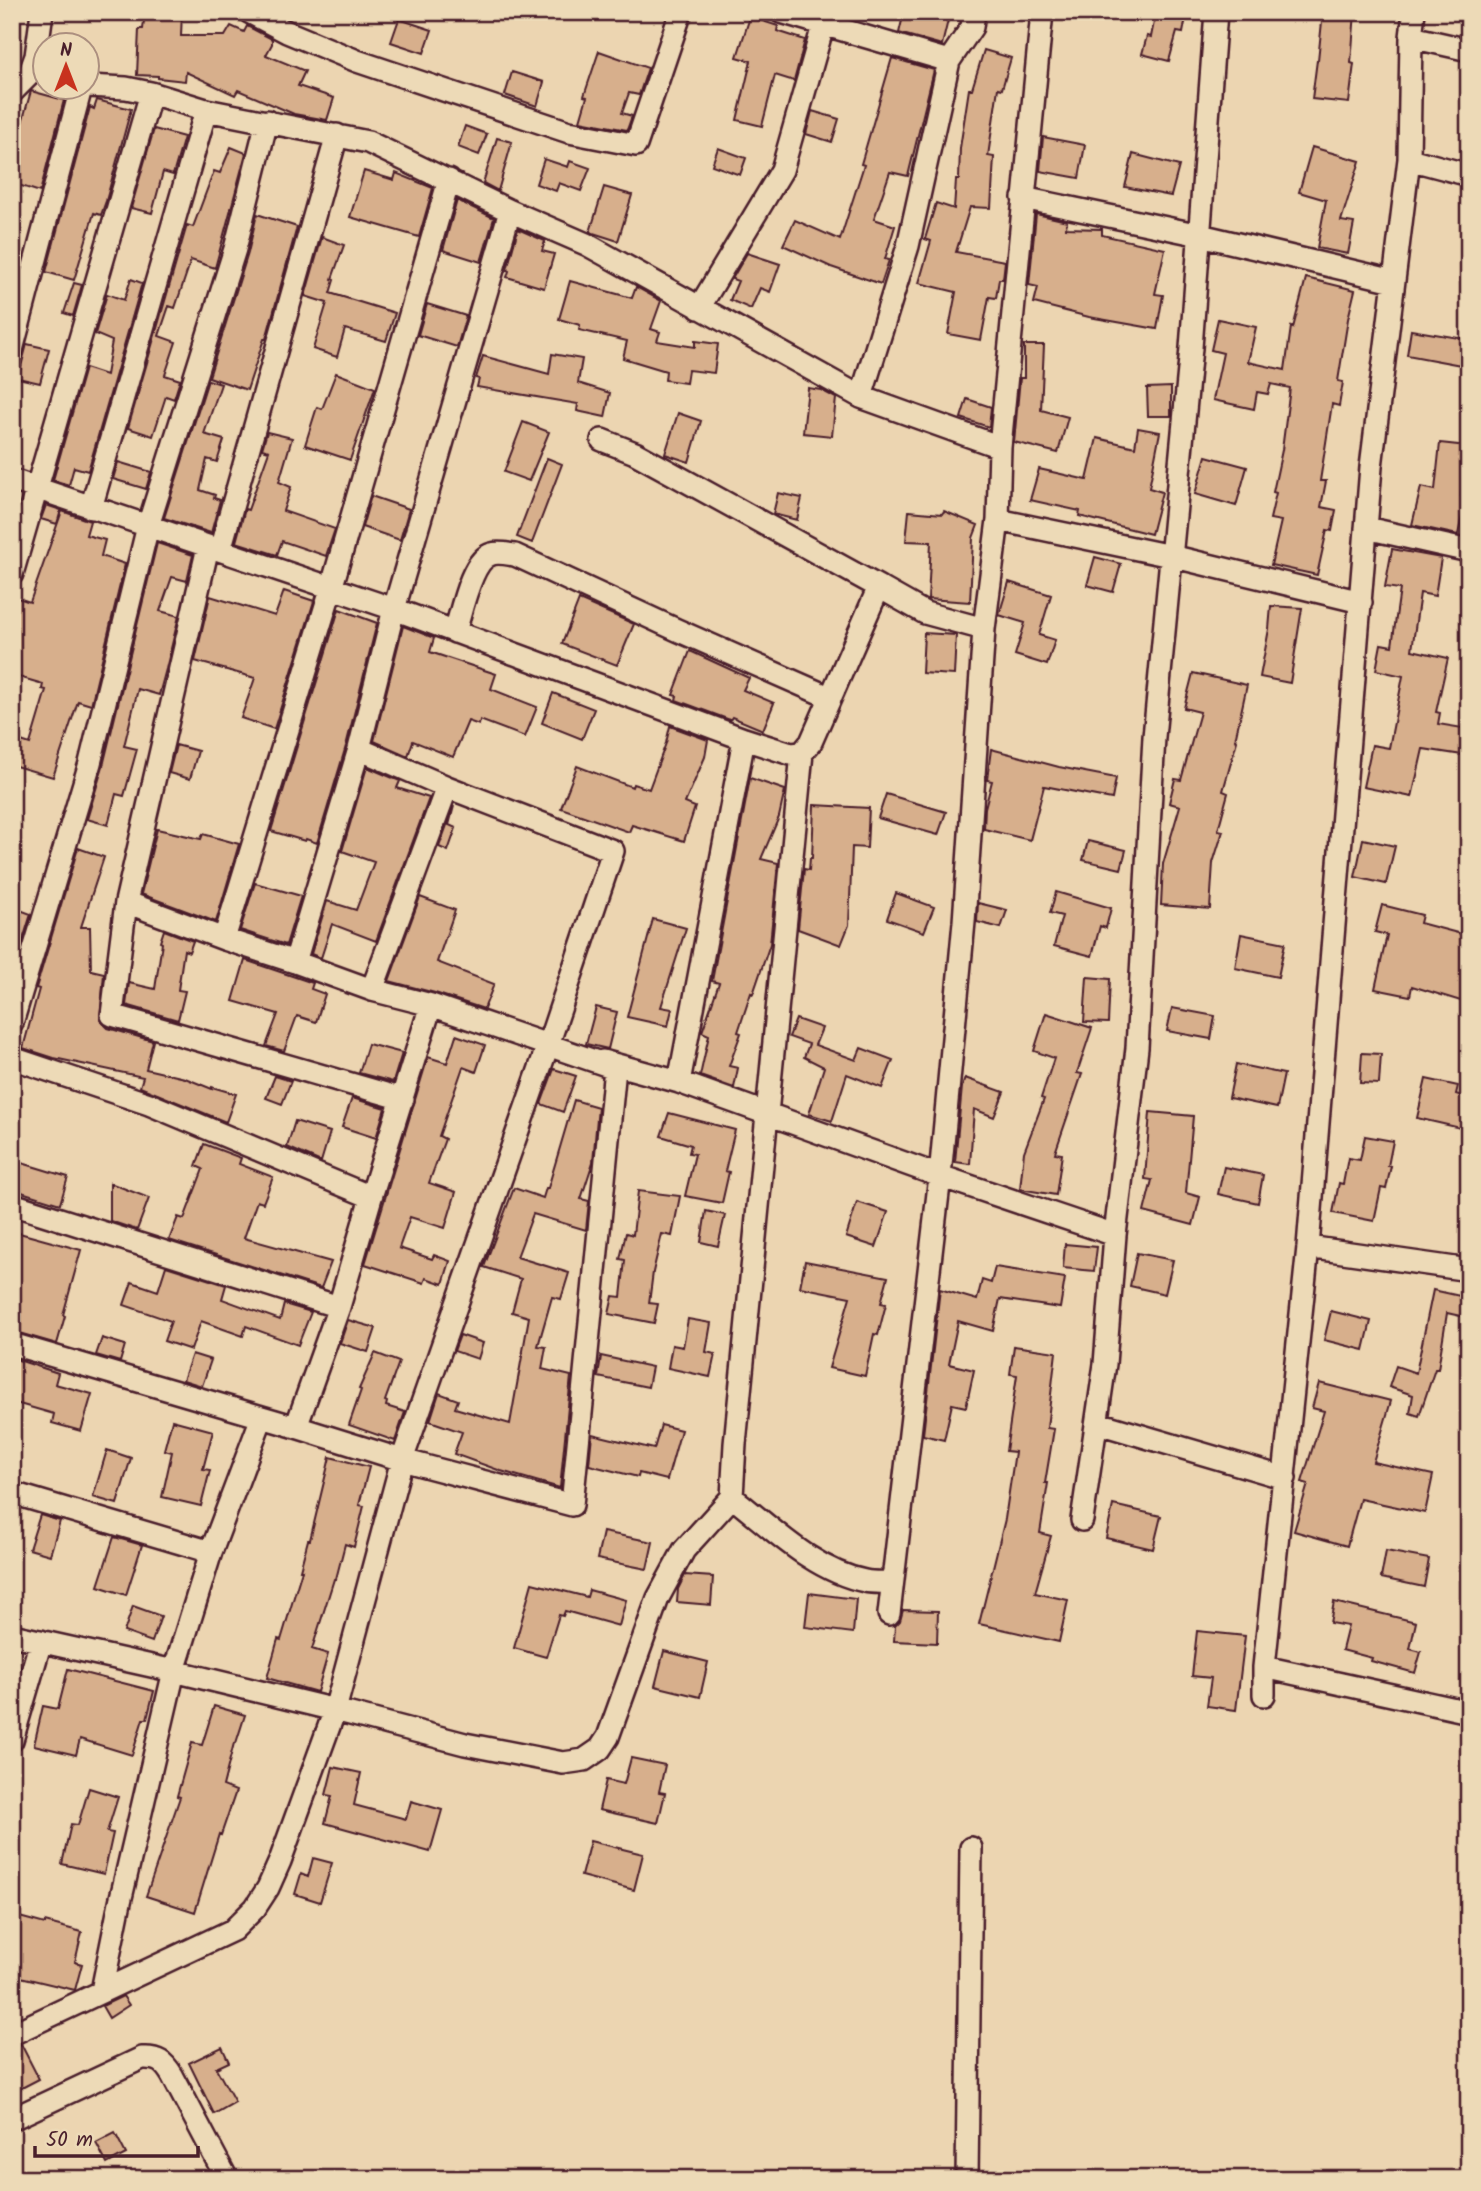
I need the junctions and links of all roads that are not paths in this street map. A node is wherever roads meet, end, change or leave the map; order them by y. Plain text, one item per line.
1 (42, 12) edge
2 (249, 12) edge
3 (681, 12) edge
4 (781, 12) edge
5 (974, 12) edge
6 (1042, 12) edge
7 (1216, 12) edge
8 (1414, 12) edge
9 (825, 18) edge
10 (39, 32) edge
11 (1411, 37) junction
12 (1469, 50) edge
13 (949, 61) junction
14 (32, 80) edge
15 (102, 87) edge
16 (12, 92) edge
17 (151, 93) junction
18 (77, 102) edge
19 (206, 110) junction
20 (267, 121) junction
21 (337, 135) junction
22 (1409, 159) junction
23 (1469, 175) edge
24 (449, 180) junction
25 (1023, 198) junction
26 (510, 211) junction
27 (1200, 235) junction
28 (1394, 281) junction
29 (699, 308) junction
30 (12, 349) edge
31 (861, 397) junction
32 (602, 440) dead end
33 (1000, 447) junction
34 (12, 480) edge
35 (37, 488) junction
36 (92, 508) junction
37 (998, 520) junction
38 (148, 526) junction
39 (1366, 528) junction
40 (214, 548) junction
41 (1469, 551) edge
42 (1171, 556) junction
43 (12, 574) edge
44 (879, 587) junction
45 (331, 589) junction
46 (1361, 602) junction
47 (394, 609) junction
48 (984, 629) junction
49 (455, 632) junction
50 (829, 697) junction
51 (744, 739) junction
52 (359, 749) junction
53 (802, 753) junction
54 (447, 787) junction
55 (126, 902) junction
56 (224, 939) junction
57 (295, 962) junction
58 (372, 990) junction
59 (431, 1005) junction
60 (12, 1023) edge
61 (548, 1045) junction
62 (12, 1058) edge
63 (679, 1082) junction
64 (402, 1099) junction
65 (767, 1114) junction
66 (940, 1176) junction
67 (371, 1197) junction
68 (12, 1204) edge
69 (1115, 1235) junction
70 (1308, 1247) junction
71 (1469, 1270) edge
72 (339, 1307) junction
73 (12, 1344) edge
74 (262, 1417) junction
75 (1098, 1423) junction
76 (296, 1427) junction
77 (402, 1460) junction
78 (1285, 1478) junction
79 (12, 1493) edge
80 (732, 1497) junction
81 (1082, 1520) dead end
82 (211, 1552) junction
83 (892, 1582) junction
84 (889, 1614) dead end
85 (12, 1634) edge
86 (41, 1641) junction
87 (1264, 1667) junction
88 (174, 1671) junction
89 (1264, 1695) dead end
90 (335, 1710) junction
91 (1469, 1712) edge
92 (12, 1740) edge
93 (971, 1848) dead end
94 (102, 1991) junction
95 (12, 2034) edge
96 (12, 2119) edge
97 (227, 2179) edge
98 (967, 2179) edge

1 - 10 street
2 - 3 street
4 - 9 street
5 - 13 street
6 - 25 street
7 - 27 street
8 - 11 street
9 - 13 street
9 - 29 street
11 - 12 street
11 - 22 street
13 - 31 street
14 - 16 street
15 - 17 street
17 - 19 street
17 - 35 street
18 - 30 street
19 - 20 street
19 - 36 street
20 - 21 street
20 - 38 street
21 - 24 street
21 - 40 street
22 - 23 street
22 - 28 street
24 - 26 street
24 - 45 street
25 - 27 street
25 - 33 street
26 - 29 street
26 - 47 street
27 - 28 street
27 - 42 street
28 - 39 street
29 - 31 street
31 - 33 street
32 - 44 street
33 - 37 street
34 - 35 street
35 - 36 street
35 - 43 street
36 - 38 street
37 - 42 street
37 - 48 street
38 - 40 street
38 - 60 street
39 - 41 street
39 - 46 street
40 - 45 street
40 - 55 street
42 - 46 street
42 - 69 street
44 - 48 street
44 - 50 street
45 - 47 street
45 - 56 street
46 - 70 street
47 - 49 street
47 - 52 street
48 - 66 street
49 - 50 street
49 - 51 street
50 - 53 street
51 - 53 street
51 - 63 street
52 - 54 street
52 - 57 street
53 - 65 street
54 - 58 street
54 - 61 street
55 - 56 street
55 - 64 street
56 - 57 street
57 - 58 street
58 - 59 street
59 - 61 street
59 - 64 street
61 - 63 street
61 - 77 street
61 - 77 street
62 - 67 street
63 - 65 street
64 - 67 street
65 - 66 street
65 - 80 street
66 - 69 street
66 - 83 street
67 - 72 street
68 - 72 street
69 - 75 street
70 - 71 street
70 - 78 street
72 - 76 street
73 - 74 street
74 - 76 street
74 - 82 street
75 - 78 street
75 - 81 street
76 - 77 street
77 - 90 street
78 - 87 street
79 - 82 street
80 - 83 street
80 - 90 street
82 - 88 street
83 - 84 street
85 - 86 street
86 - 88 street
86 - 92 street
87 - 89 street
87 - 91 street
88 - 90 street
88 - 94 street
90 - 94 street
93 - 98 street
94 - 95 street
96 - 97 street

